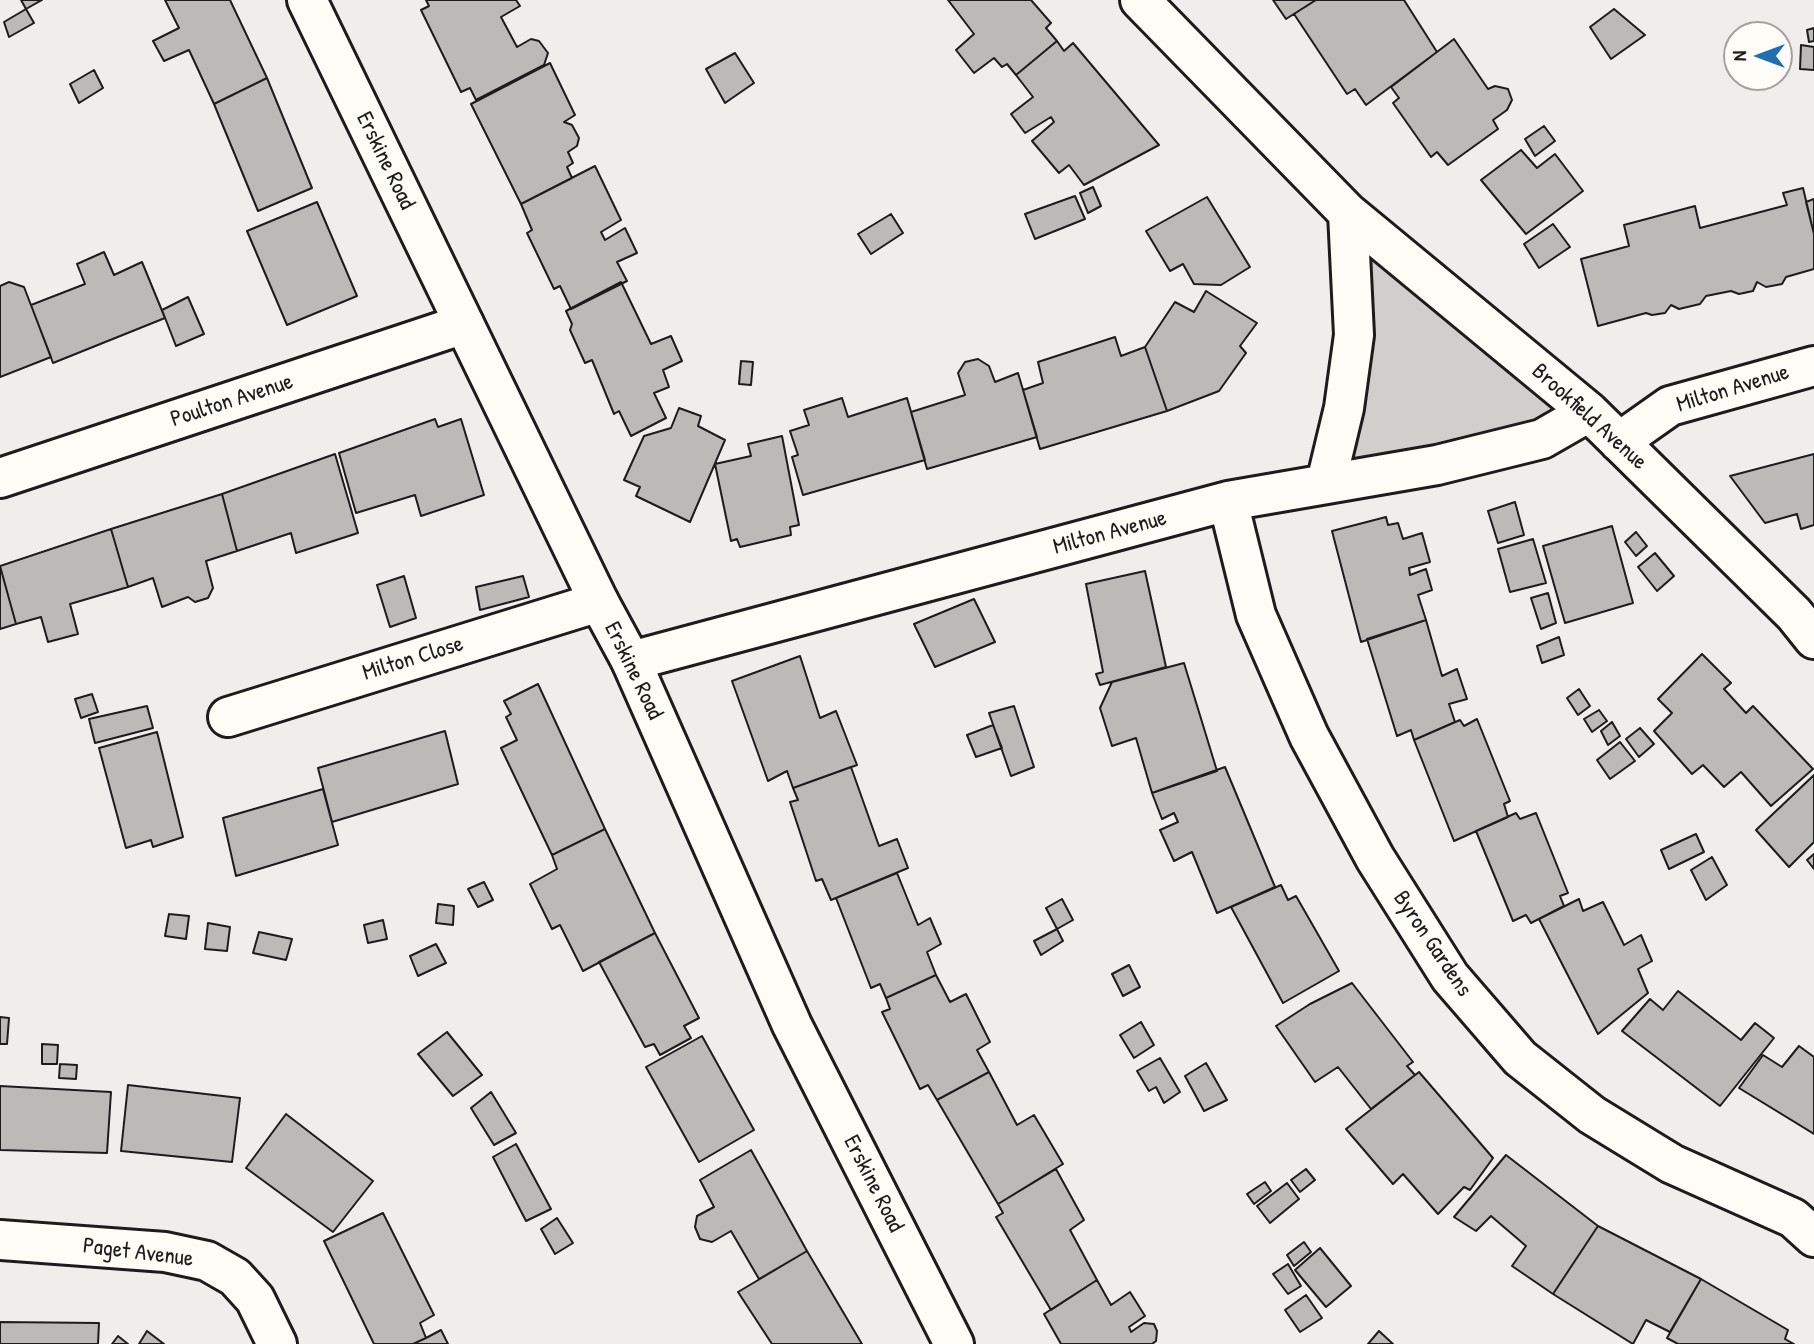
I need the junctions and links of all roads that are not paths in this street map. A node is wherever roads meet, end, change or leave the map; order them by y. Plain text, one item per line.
1 (307, 0) edge
2 (1140, 0) edge
3 (1348, 213) junction
4 (464, 324) junction
5 (1814, 366) edge
6 (1589, 412) junction
7 (1619, 442) junction
8 (0, 478) edge
9 (1326, 483) junction
10 (1228, 501) junction
11 (599, 602) junction
12 (1814, 639) edge
13 (631, 661) junction
14 (228, 717) dead end
15 (1814, 1237) edge
16 (0, 1240) edge
17 (277, 1344) edge
18 (954, 1344) edge

1 - 4 street, Erskine Road
2 - 3 street, Brookfield Avenue
3 - 6 street, Brookfield Avenue
3 - 9 street
4 - 8 street, Poulton Avenue
4 - 11 street, Erskine Road
5 - 7 street, Milton Avenue
6 - 7 street, Brookfield Avenue
6 - 9 street, Milton Avenue
7 - 12 street, Brookfield Avenue
9 - 10 street, Milton Avenue
10 - 13 street, Milton Avenue
10 - 15 street, Byron Gardens
11 - 13 street, Erskine Road
11 - 14 street, Milton Close
13 - 18 street, Erskine Road
16 - 17 street, Paget Avenue

